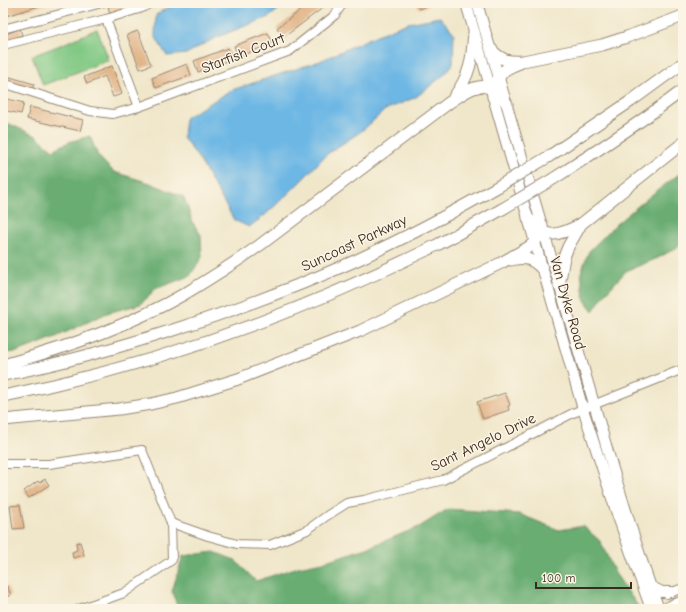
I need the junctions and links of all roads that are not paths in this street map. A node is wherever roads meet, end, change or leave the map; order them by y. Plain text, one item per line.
1 (102, 3) edge
2 (151, 3) edge
3 (343, 3) edge
4 (466, 3) edge
5 (478, 3) edge
6 (683, 16) edge
7 (106, 18) junction
8 (3, 29) edge
9 (474, 32) junction
10 (3, 45) edge
11 (492, 49) junction
12 (523, 61) junction
13 (683, 63) edge
14 (500, 77) junction
15 (3, 83) edge
16 (683, 90) edge
17 (492, 92) junction
18 (450, 102) junction
19 (507, 104) junction
20 (139, 107) junction
21 (683, 143) edge
22 (528, 218) junction
23 (581, 224) junction
24 (542, 230) junction
25 (535, 242) junction
26 (501, 263) junction
27 (542, 269) junction
28 (559, 286) junction
29 (3, 365) edge
30 (683, 369) edge
31 (3, 375) edge
32 (3, 396) edge
33 (594, 404) junction
34 (583, 409) junction
35 (3, 420) edge
36 (3, 464) edge
37 (171, 523) junction
38 (650, 586) junction
39 (683, 588) edge
40 (671, 592) junction
41 (652, 603) edge
42 (675, 604) edge
43 (79, 609) edge
44 (659, 609) edge

1 - 8 street
2 - 7 street
3 - 20 street, Starfish Court
4 - 9 main road, Van Dyke Road
5 - 11 main road, Van Dyke Road
6 - 12 highway
7 - 10 street
7 - 20 street
9 - 17 main road, Van Dyke Road
9 - 18 highway
11 - 12 highway
11 - 14 main road, Van Dyke Road
12 - 14 highway
13 - 31 highway, Suncoast Parkway, bridge
14 - 17 highway
14 - 19 main road, Van Dyke Road
15 - 20 street, Starfish Court
16 - 32 highway, bridge
17 - 18 highway
17 - 19 highway
17 - 22 main road, Van Dyke Road
18 - 29 highway
19 - 24 main road, Van Dyke Road
21 - 23 highway
22 - 24 highway
22 - 25 main road, Van Dyke Road
23 - 24 highway
23 - 28 highway
24 - 25 highway
24 - 28 main road, Van Dyke Road
25 - 26 highway
25 - 27 main road, Van Dyke Road
26 - 27 highway
26 - 35 highway
27 - 34 main road, Van Dyke Road
28 - 33 main road, Van Dyke Road
30 - 33 street, Sant Angelo Drive
33 - 34 street, Sant Angelo Drive
33 - 38 main road, Van Dyke Road
34 - 37 street, Sant Angelo Drive
34 - 41 main road, Van Dyke Road
36 - 37 street
37 - 43 street
38 - 40 main road
38 - 41 main road, Van Dyke Road
39 - 40 street
40 - 41 street
41 - 44 main road, Van Dyke Road
42 - 44 street

